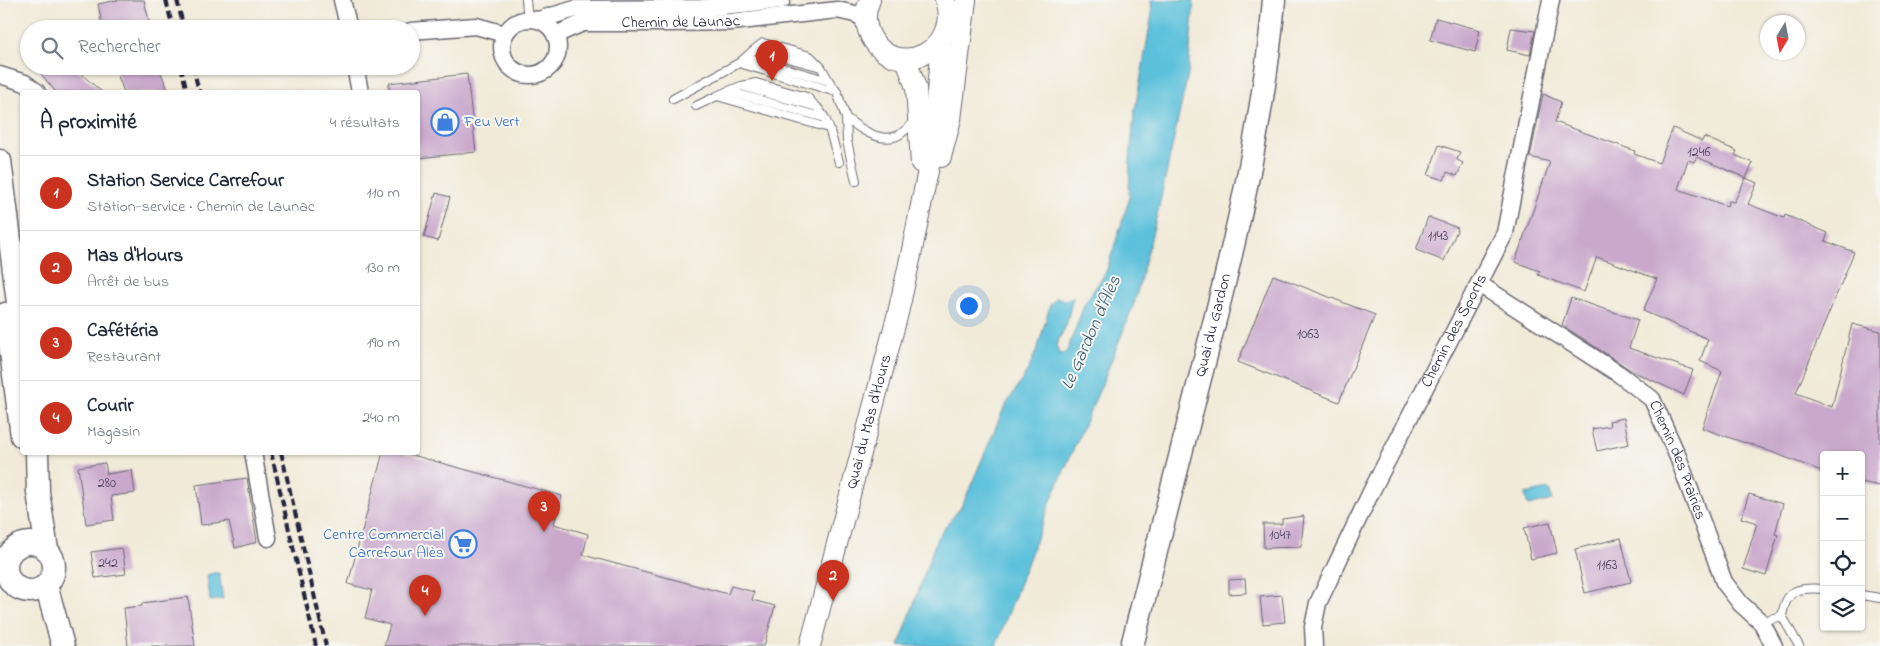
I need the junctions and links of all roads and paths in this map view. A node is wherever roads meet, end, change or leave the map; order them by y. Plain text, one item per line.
1 (342, 0) edge
2 (526, 0) edge
3 (782, 0) edge
4 (870, 0) edge
5 (966, 0) edge
6 (1274, 0) edge
7 (1551, 0) edge
8 (700, 4) edge
9 (948, 5) edge
10 (347, 20) edge
11 (533, 20) junction
12 (866, 20) junction
13 (420, 30) edge
14 (506, 34) junction
15 (555, 35) junction
16 (942, 40) junction
17 (746, 57) junction
18 (906, 58) junction
19 (739, 63) junction
20 (0, 75) edge
21 (357, 75) edge
22 (830, 81) junction
23 (34, 90) edge
24 (360, 90) edge
25 (728, 91) junction
26 (837, 92) junction
27 (717, 96) junction
28 (673, 100) dead end
29 (696, 106) dead end
30 (825, 118) junction
31 (846, 118) junction
32 (919, 118) junction
33 (829, 128) junction
34 (0, 161) edge
35 (839, 162) dead end
36 (856, 181) dead end
37 (923, 195) junction
38 (0, 274) edge
39 (1479, 284) junction
40 (20, 318) edge
41 (20, 421) edge
42 (27, 455) edge
43 (37, 455) edge
44 (254, 455) edge
45 (38, 492) junction
46 (268, 538) dead end
47 (38, 547) junction
48 (4, 555) edge
49 (37, 588) junction
50 (1820, 589) edge
51 (1865, 596) edge
52 (1880, 598) edge
53 (1782, 616) junction
54 (1762, 623) junction
55 (50, 646) edge
56 (63, 646) edge
57 (810, 646) edge
58 (1132, 646) edge
59 (1314, 646) edge
60 (1774, 646) edge
61 (1798, 646) edge

1 - 10 street
2 - 11 lane
3 - 8 street, Chemin de Launac
4 - 12 street
5 - 37 street, Quai du Mas d'Hours
6 - 58 main road, Quai du Gardon
7 - 39 street, Chemin des Sports
8 - 11 street, Chemin de Launac
9 - 16 street, Quai du Mas d'Hours
11 - 14 street
11 - 15 street
12 - 15 street, Chemin de Launac
12 - 18 street
13 - 14 street
14 - 15 street
16 - 18 street
16 - 37 street, Quai du Mas d'Hours
17 - 19 lane
17 - 22 lane
17 - 22 lane
18 - 32 street, Quai du Mas d'Hours
19 - 26 lane
19 - 28 lane
20 - 23 street
21 - 24 street
22 - 26 lane
25 - 27 lane
25 - 30 lane
25 - 30 lane
26 - 31 lane
27 - 29 lane
27 - 33 lane
30 - 33 lane
31 - 32 lane
31 - 36 lane
32 - 37 street, Quai du Mas d'Hours
33 - 35 lane
34 - 40 main road
37 - 57 street, Quai du Mas d'Hours
38 - 41 main road
39 - 54 street, Chemin des Prairies
39 - 59 street, Chemin des Sports
42 - 45 main road
43 - 45 main road
44 - 46 street
45 - 47 main road
47 - 48 main road
47 - 49 main road
48 - 49 main road
49 - 55 main road
49 - 56 main road
50 - 53 lane
51 - 52 lane
53 - 54 lane
53 - 61 lane
54 - 60 street, Chemin des Prairies

